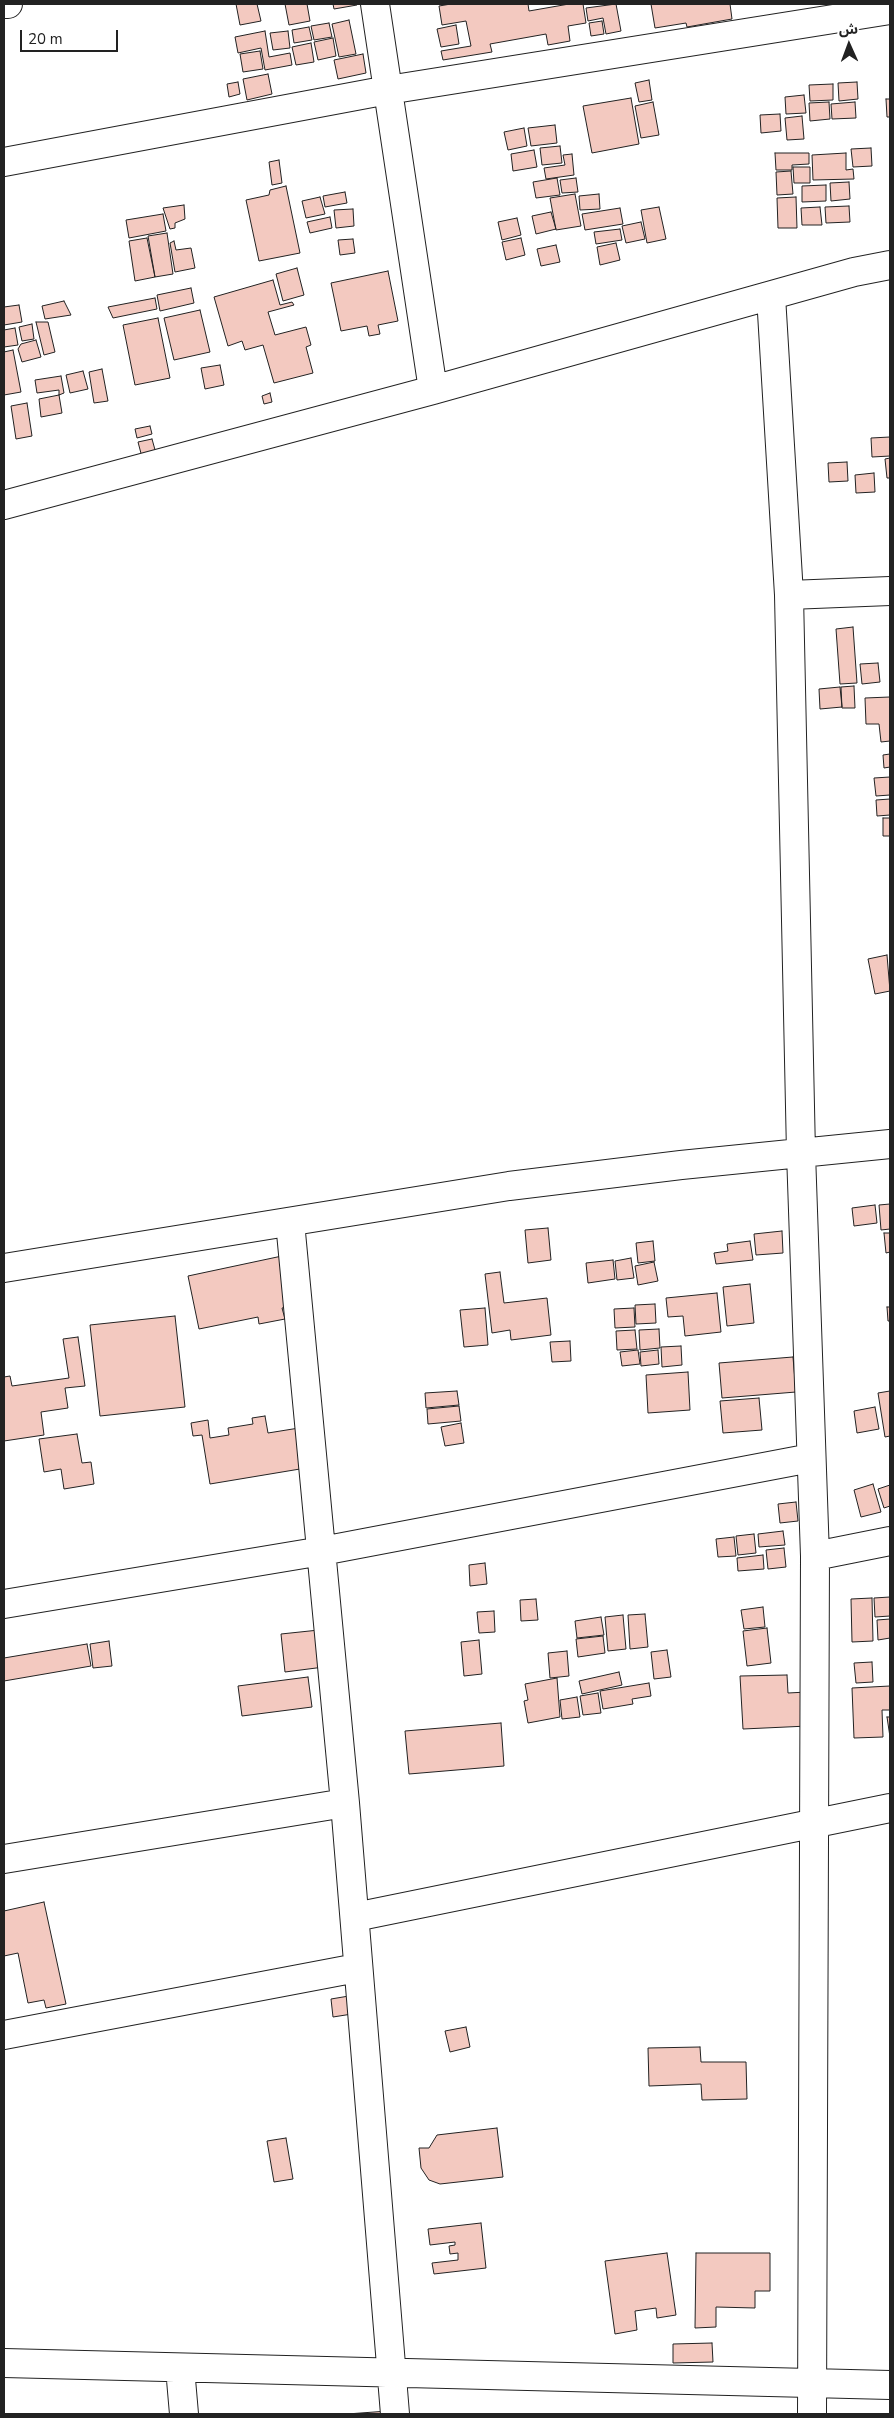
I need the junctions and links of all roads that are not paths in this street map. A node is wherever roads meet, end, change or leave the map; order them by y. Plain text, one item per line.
1 (4, 4) edge
2 (8, 4) edge
3 (375, 4) edge
4 (890, 10) edge
5 (388, 90) junction
6 (4, 162) edge
7 (890, 265) edge
8 (771, 296) junction
9 (432, 390) junction
10 (4, 505) edge
11 (890, 591) edge
12 (789, 594) junction
13 (890, 1144) edge
14 (802, 1153) junction
15 (290, 1222) junction
16 (4, 1268) edge
17 (810, 1458) junction
18 (890, 1541) edge
19 (322, 1551) junction
20 (815, 1556) junction
21 (4, 1604) edge
22 (345, 1803) junction
23 (890, 1808) edge
24 (813, 1823) junction
25 (4, 1859) edge
26 (355, 1917) junction
27 (358, 1968) junction
28 (4, 2035) edge
29 (4, 2363) edge
30 (180, 2368) junction
31 (393, 2374) junction
32 (812, 2383) junction
33 (890, 2385) edge
34 (184, 2414) edge
35 (395, 2414) edge
36 (812, 2414) edge

1 - 2 street
3 - 5 street
4 - 5 street
5 - 6 street
5 - 9 street
7 - 8 street
8 - 9 street
8 - 12 street
9 - 10 street
11 - 12 street
12 - 14 street
13 - 14 street
14 - 15 street
14 - 17 street
15 - 16 street
15 - 19 street
17 - 19 street
17 - 20 street
18 - 20 street
19 - 21 street
19 - 22 street
20 - 24 street
22 - 25 street
22 - 26 street
23 - 24 street
24 - 26 street
24 - 32 street
26 - 27 street
27 - 28 street
27 - 31 street
29 - 30 street
30 - 31 street
30 - 34 street
31 - 32 street
31 - 35 street
32 - 33 street
32 - 36 street

